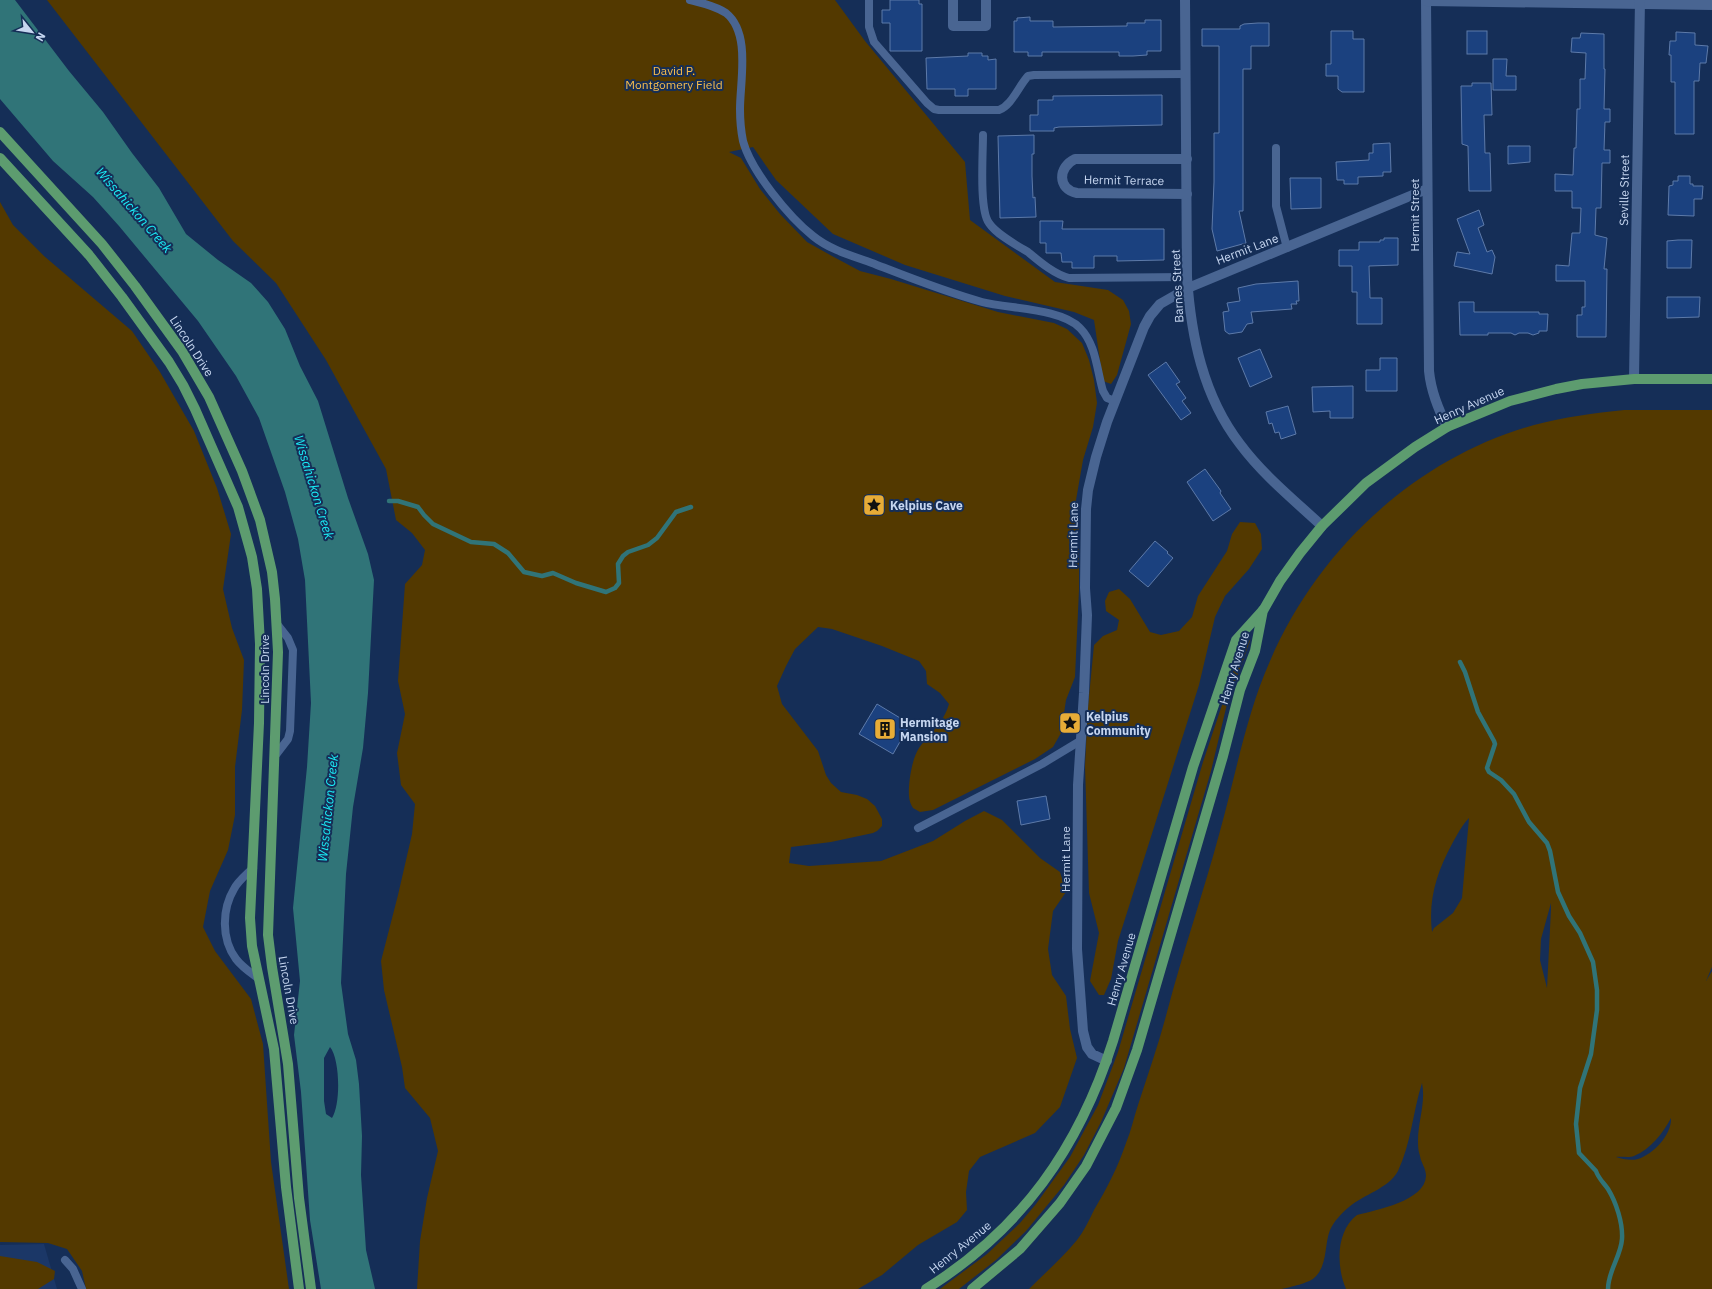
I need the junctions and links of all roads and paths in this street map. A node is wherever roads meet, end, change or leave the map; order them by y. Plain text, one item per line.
1 (690, 0) edge
2 (869, 0) edge
3 (953, 0) edge
4 (986, 0) edge
5 (1185, 0) edge
6 (1426, 0) edge
7 (1640, 2) edge
8 (1712, 5) edge
9 (1186, 74) junction
10 (0, 132) edge
11 (983, 136) dead end
12 (1276, 148) dead end
13 (0, 158) edge
14 (1186, 158) junction
15 (1427, 189) junction
16 (1187, 194) junction
17 (1287, 248) junction
18 (1188, 277) junction
19 (1188, 288) junction
20 (1634, 379) junction
21 (1712, 379) edge
22 (1115, 401) junction
23 (1447, 428) junction
24 (1322, 526) junction
25 (1264, 609) junction
26 (277, 624) junction
27 (1080, 741) junction
28 (275, 756) junction
29 (918, 828) dead end
30 (252, 868) junction
31 (259, 979) junction
32 (1107, 1061) junction
33 (65, 1260) dead end
34 (82, 1289) edge
35 (299, 1289) edge
36 (311, 1289) edge
37 (926, 1289) edge
38 (972, 1289) edge

1 - 22 lane
2 - 9 lane
3 - 4 street
5 - 9 street, Barnes Street
6 - 7 street
6 - 15 street, Hermit Street
7 - 8 street
7 - 20 street, Seville Street
9 - 14 street, Barnes Street
10 - 26 main road, Lincoln Drive
11 - 18 lane
12 - 17 lane
13 - 30 main road, Lincoln Drive
14 - 16 street, Barnes Street
14 - 16 street, Hermit Terrace
15 - 17 street, Hermit Lane
15 - 23 street, Hermit Street
16 - 18 street, Barnes Street
17 - 19 street, Hermit Lane
18 - 19 street, Barnes Street
19 - 22 street, Hermit Lane
19 - 24 street, Barnes Street
20 - 21 main road, Henry Avenue
20 - 23 main road, Henry Avenue
22 - 27 street, Hermit Lane
23 - 24 main road, Henry Avenue
24 - 25 main road, Henry Avenue
25 - 32 main road, Henry Avenue
25 - 38 main road, Henry Avenue
26 - 28 main road, Lincoln Drive
26 - 28 lane
27 - 29 lane
27 - 32 street, Hermit Lane
28 - 36 main road, Lincoln Drive
30 - 31 main road, Lincoln Drive
30 - 31 lane
31 - 35 main road, Lincoln Drive
32 - 37 main road, Henry Avenue
33 - 34 lane

